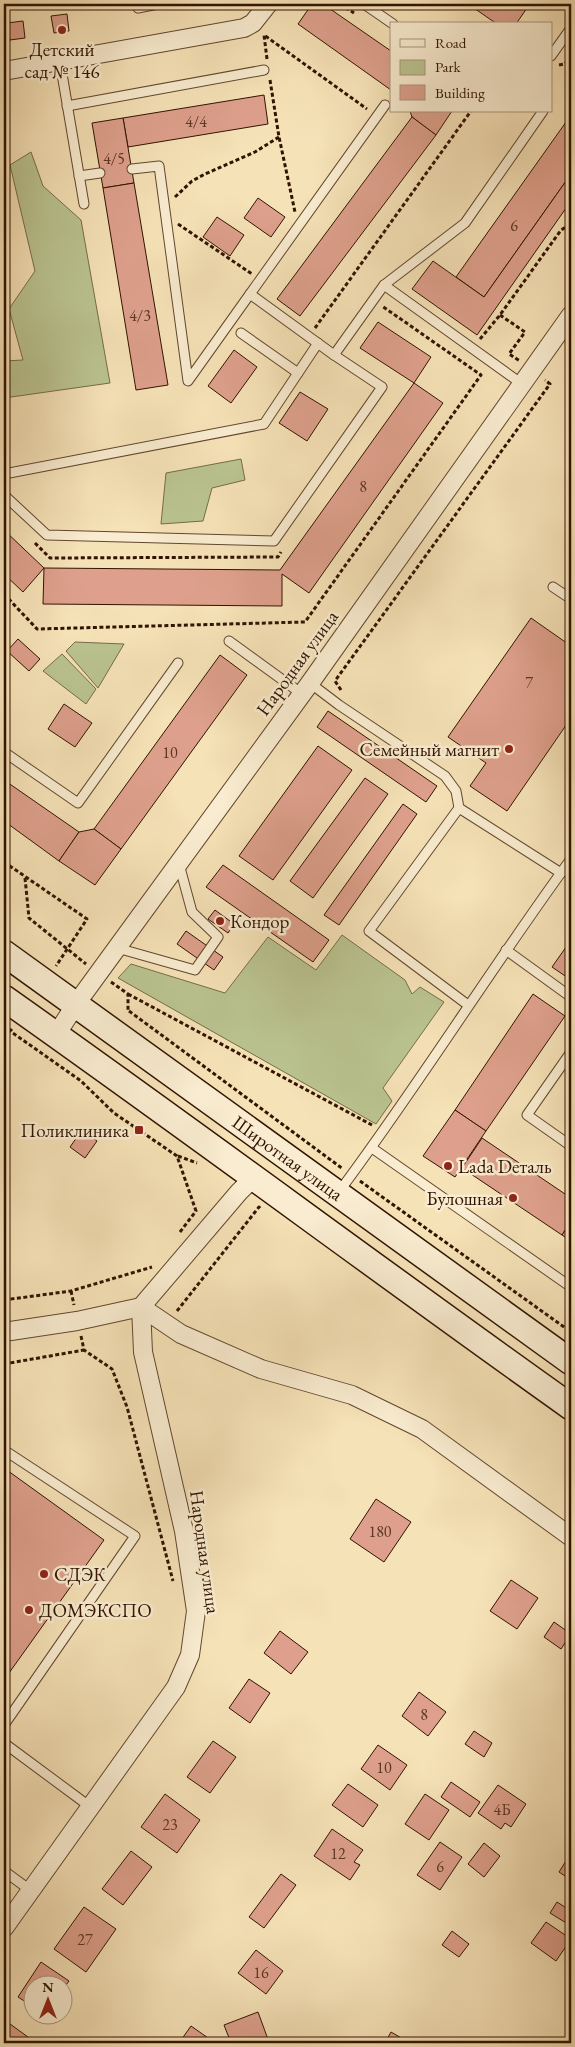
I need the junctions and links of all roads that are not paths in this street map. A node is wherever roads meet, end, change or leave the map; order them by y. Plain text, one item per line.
1 (137, 4) edge
2 (158, 4) edge
3 (268, 4) edge
4 (364, 4) edge
5 (390, 22) edge
6 (571, 28) edge
7 (552, 55) edge
8 (60, 62) junction
9 (264, 70) dead end
10 (4, 71) edge
11 (385, 104) dead end
12 (67, 106) junction
13 (542, 112) edge
14 (132, 169) dead end
15 (100, 174) dead end
16 (79, 176) junction
17 (84, 204) dead end
18 (384, 285) junction
19 (250, 294) junction
20 (571, 315) edge
21 (241, 333) dead end
22 (318, 343) junction
23 (334, 355) junction
24 (298, 373) junction
25 (527, 377) junction
26 (4, 474) edge
27 (4, 495) edge
28 (553, 587) dead end
29 (571, 599) edge
30 (229, 640) dead end
31 (178, 663) dead end
32 (306, 688) junction
33 (4, 752) edge
34 (459, 808) junction
35 (571, 858) edge
36 (179, 863) junction
37 (561, 873) junction
38 (117, 948) junction
39 (506, 950) junction
40 (4, 953) edge
41 (571, 997) edge
42 (4, 998) edge
43 (76, 1004) junction
44 (468, 1005) junction
45 (56, 1035) junction
46 (571, 1052) edge
47 (571, 1146) edge
48 (372, 1148) junction
49 (252, 1178) junction
50 (338, 1194) junction
51 (452, 1275) junction
52 (571, 1287) edge
53 (429, 1306) junction
54 (141, 1308) junction
55 (504, 1312) junction
56 (4, 1332) edge
57 (482, 1344) junction
58 (571, 1362) edge
59 (571, 1407) edge
60 (4, 1450) edge
61 (571, 1537) edge
62 (4, 1725) edge
63 (4, 1744) edge
64 (90, 1806) junction
65 (4, 1871) edge
66 (30, 1890) junction
67 (4, 1928) edge

1 - 2 lane
3 - 8 street
4 - 5 lane
6 - 7 lane
8 - 10 street
8 - 12 lane
9 - 12 lane
11 - 19 lane
12 - 16 lane
13 - 18 lane
14 - 19 lane
15 - 16 lane
16 - 17 lane
18 - 23 lane
18 - 25 lane
19 - 22 lane
20 - 25 street, Народная улица
21 - 24 lane
22 - 23 lane
22 - 24 lane
23 - 27 lane
24 - 26 lane
25 - 32 street, Народная улица
28 - 29 lane
30 - 32 lane
31 - 33 lane
32 - 34 lane
32 - 36 street, Народная улица
34 - 37 lane
34 - 44 lane
35 - 37 lane
36 - 38 street, Народная улица
36 - 38 lane
37 - 39 lane
38 - 43 street, Народная улица
39 - 41 lane
39 - 44 lane
40 - 43 main road, Широтная улица
42 - 45 main road, Широтная улица
43 - 45 street, Народная улица
43 - 50 main road, Широтная улица
44 - 48 lane
45 - 49 main road, Широтная улица
46 - 47 lane
48 - 50 lane
48 - 52 lane
49 - 53 main road, Широтная улица
49 - 54 street
50 - 51 main road, Широтная улица
51 - 53 main road
51 - 55 main road, Широтная улица
53 - 57 main road, Широтная улица
54 - 56 street
54 - 61 street
54 - 64 street, Народная улица
55 - 57 main road
55 - 58 main road, Широтная улица
57 - 59 main road, Широтная улица
60 - 62 lane
63 - 64 lane
64 - 66 street, Народная улица
65 - 66 lane
66 - 67 street, Народная улица

